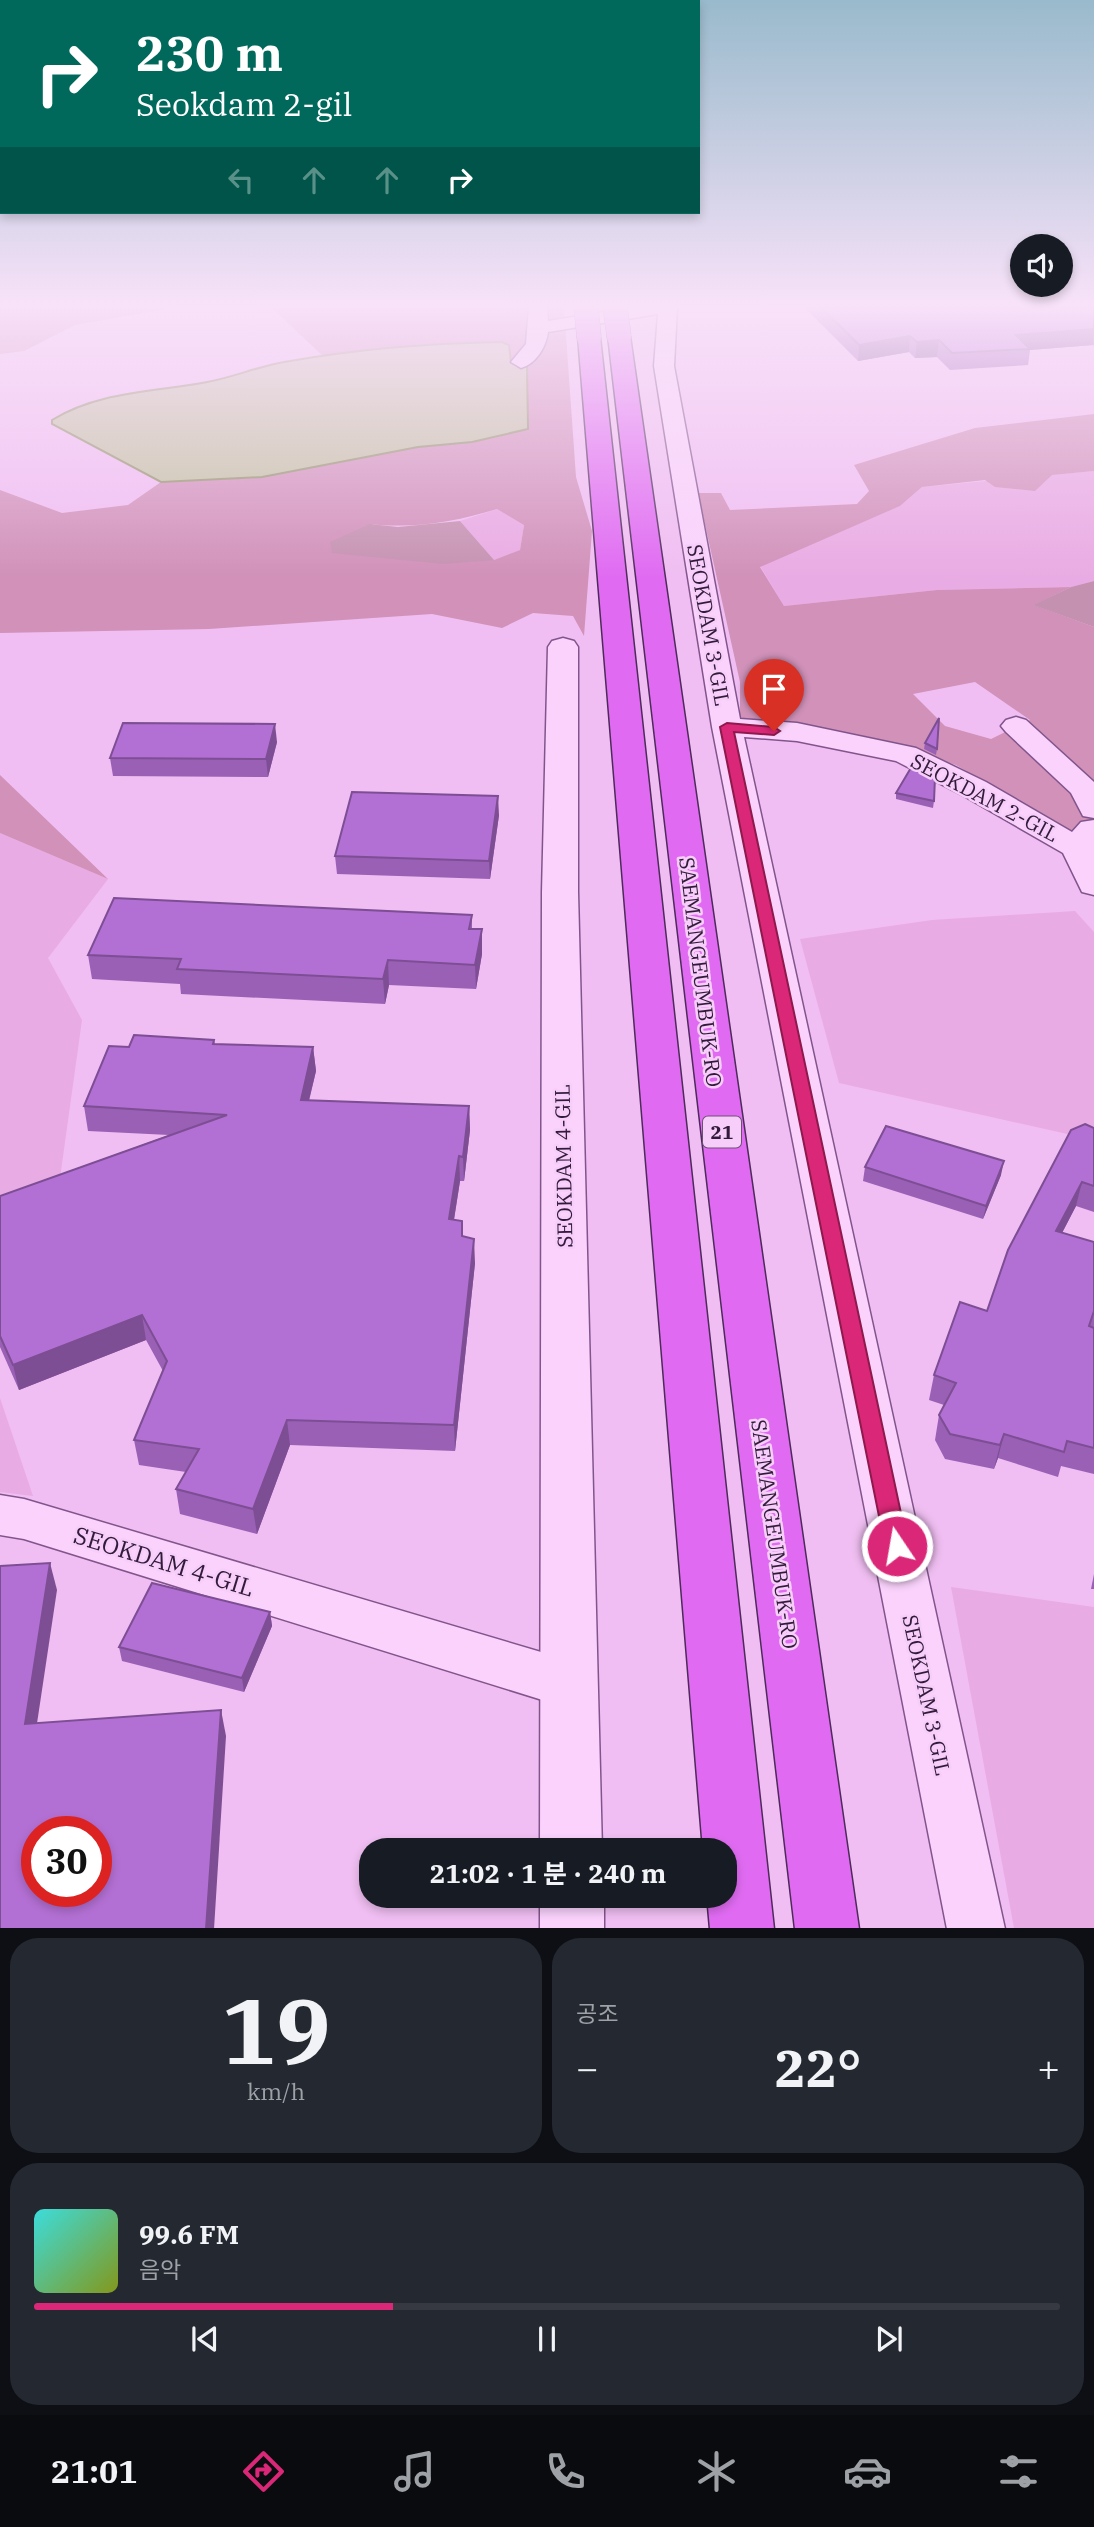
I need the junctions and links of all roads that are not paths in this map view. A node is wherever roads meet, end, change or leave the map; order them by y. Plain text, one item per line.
1 (609, 397) edge
2 (613, 397) edge
3 (669, 397) edge
4 (563, 647) dead end
5 (1016, 726) dead end
6 (727, 727) junction
7 (1094, 809) edge
8 (1085, 836) edge
9 (1094, 885) edge
10 (8, 1510) edge
11 (568, 1684) junction
12 (571, 1838) edge
13 (572, 1908) edge
14 (572, 1928) edge
15 (742, 1928) edge
16 (827, 1928) edge
17 (976, 1928) edge

1 - 15 highway, SAEMANGEUMBUK-RO / 21
2 - 16 highway, SAEMANGEUMBUK-RO / 21
3 - 6 street, SEOKDAM 3-GIL
4 - 11 street, SEOKDAM 4-GIL
5 - 7 street
6 - 8 street, SEOKDAM 2-GIL
6 - 17 street, SEOKDAM 3-GIL
8 - 9 street, SEOKDAM 2-GIL
10 - 11 street, SEOKDAM 4-GIL
11 - 12 street, SEOKDAM 4-GIL
13 - 14 street

